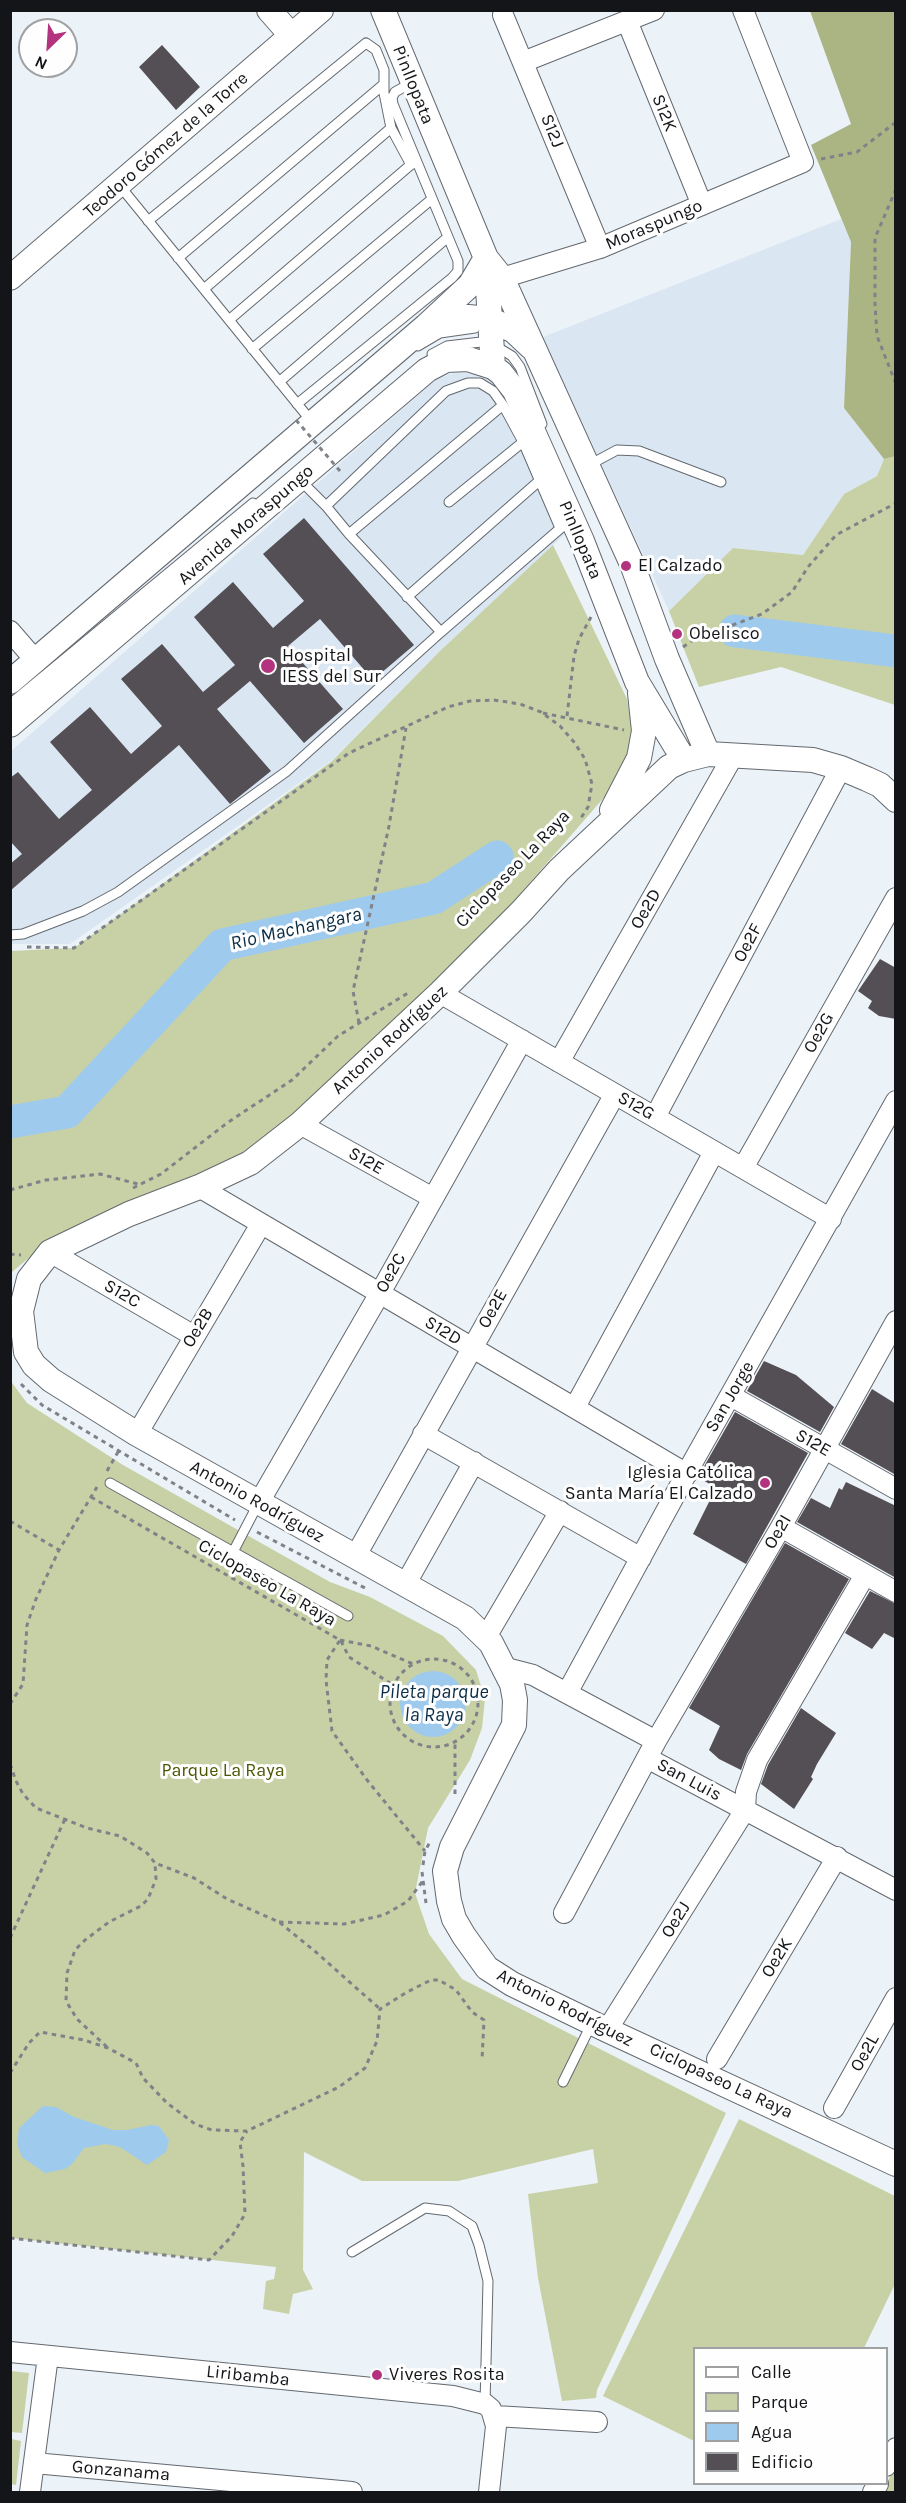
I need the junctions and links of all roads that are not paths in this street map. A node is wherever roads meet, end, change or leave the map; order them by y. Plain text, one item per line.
1 (269, 10) edge
2 (321, 10) edge
3 (383, 10) edge
4 (654, 10) edge
5 (743, 10) edge
6 (503, 15) dead end
7 (627, 21) junction
8 (291, 35) junction
9 (523, 62) junction
10 (412, 83) junction
11 (384, 84) junction
12 (391, 128) junction
13 (413, 163) junction
14 (120, 186) junction
15 (432, 199) junction
16 (702, 205) junction
17 (148, 221) junction
18 (448, 237) junction
19 (600, 248) junction
20 (178, 258) junction
21 (486, 258) junction
22 (502, 278) junction
23 (10, 279) edge
24 (204, 289) junction
25 (229, 320) junction
26 (426, 326) junction
27 (492, 340) junction
28 (252, 348) junction
29 (542, 361) junction
30 (279, 382) junction
31 (503, 405) junction
32 (307, 415) junction
33 (339, 431) dead end
34 (545, 431) dead end
35 (523, 442) junction
36 (549, 442) dead end
37 (588, 466) junction
38 (299, 480) junction
39 (539, 481) junction
40 (721, 482) dead end
41 (257, 500) dead end
42 (449, 502) dead end
43 (326, 506) junction
44 (566, 523) junction
45 (349, 534) junction
46 (407, 597) junction
47 (10, 631) edge
48 (441, 632) junction
49 (36, 661) junction
50 (643, 676) junction
51 (10, 682) edge
52 (10, 690) edge
53 (10, 704) edge
54 (663, 705) dead end
55 (10, 725) edge
56 (695, 753) junction
57 (733, 756) junction
58 (841, 768) junction
59 (896, 800) edge
60 (586, 830) junction
61 (896, 898) edge
62 (10, 935) edge
63 (440, 993) junction
64 (522, 1040) junction
65 (559, 1062) junction
66 (615, 1094) junction
67 (896, 1101) edge
68 (655, 1117) junction
69 (300, 1124) junction
70 (714, 1152) junction
71 (743, 1168) junction
72 (199, 1186) junction
73 (433, 1198) junction
74 (831, 1219) junction
75 (261, 1224) junction
76 (50, 1252) junction
77 (380, 1293) junction
78 (896, 1321) edge
79 (194, 1336) junction
80 (472, 1348) junction
81 (730, 1396) junction
82 (575, 1407) junction
83 (137, 1434) junction
84 (423, 1434) junction
85 (826, 1450) junction
86 (474, 1462) junction
87 (687, 1474) junction
88 (110, 1483) dead end
89 (896, 1490) edge
90 (258, 1504) junction
91 (560, 1512) junction
92 (781, 1527) junction
93 (233, 1552) junction
94 (355, 1557) junction
95 (641, 1558) junction
96 (865, 1575) junction
97 (405, 1585) junction
98 (896, 1592) edge
99 (348, 1616) dead end
100 (486, 1637) junction
101 (506, 1668) junction
102 (567, 1693) junction
103 (652, 1750) junction
104 (745, 1810) junction
105 (837, 1857) junction
106 (896, 1890) edge
107 (564, 1913) dead end
108 (896, 1998) edge
109 (600, 2026) junction
110 (717, 2059) dead end
111 (563, 2082) dead end
112 (834, 2108) dead end
113 (896, 2164) edge
114 (352, 2252) dead end
115 (10, 2352) edge
116 (48, 2356) junction
117 (490, 2410) junction
118 (597, 2422) dead end
119 (896, 2448) edge
120 (888, 2462) edge
121 (34, 2463) junction
122 (30, 2493) edge
123 (352, 2493) edge
124 (489, 2493) edge

1 - 8 street
2 - 8 street, Teodoro Gómez de la Torre
3 - 10 street, Pinllopata
4 - 7 street
5 - 16 street, Moraspungo
6 - 9 street, S12J
7 - 9 street
7 - 16 street, S12K
8 - 14 street, Teodoro Gómez de la Torre
9 - 19 street, S12J
10 - 13 lane
10 - 21 street, Pinllopata
11 - 12 lane
11 - 17 lane
11 - 20 lane
12 - 13 lane
12 - 24 lane
13 - 15 lane
13 - 25 lane
14 - 17 lane
14 - 23 street, Teodoro Gómez de la Torre
15 - 18 lane
15 - 28 lane
16 - 19 street, Moraspungo
17 - 20 lane
18 - 30 lane
18 - 32 lane
19 - 22 street, Moraspungo
20 - 24 lane
21 - 22 street, Pinllopata
21 - 26 street, Avenida Moraspungo
21 - 27 street, Pinllopata
22 - 29 street, Pinllopata
24 - 25 lane
25 - 28 lane
26 - 27 street, Avenida Moraspungo
26 - 32 street, Avenida Moraspungo
27 - 29 street, Pinllopata
27 - 33 lane
27 - 34 lane
27 - 38 street, Avenida Moraspungo
27 - 44 street, Pinllopata
27 - 52 lane
27 - 56 lane
28 - 30 lane
29 - 37 street, Pinllopata
30 - 32 lane
31 - 35 lane
31 - 43 lane
31 - 45 lane
32 - 49 street, Avenida Moraspungo
35 - 39 lane
35 - 42 lane
36 - 50 lane
37 - 40 lane
37 - 56 street, Pinllopata
38 - 43 lane
38 - 55 street, Avenida Moraspungo
39 - 44 lane
39 - 46 lane
41 - 53 lane
43 - 45 lane
44 - 48 lane
44 - 50 street, Pinllopata
45 - 46 lane
46 - 48 lane
47 - 49 street
48 - 62 lane
49 - 51 street, Avenida Moraspungo
50 - 54 lane
50 - 56 street, Pinllopata
50 - 60 street, Antonio Rodríguez
56 - 57 street
56 - 60 street, Antonio Rodríguez
57 - 58 street
57 - 65 street, Oe2D
58 - 59 street
58 - 68 street, Oe2F
60 - 63 street, Antonio Rodríguez
61 - 71 street, Oe2G
63 - 64 street, S12G
63 - 69 street, Antonio Rodríguez
64 - 65 street, S12G
64 - 73 street, Oe2C
65 - 66 street, S12G
66 - 68 street, S12G
66 - 80 street, Oe2E
67 - 74 street, San Jorge
68 - 70 street, S12G
69 - 72 street, Antonio Rodríguez
69 - 73 street, S12E
70 - 71 street, S12G
70 - 82 street
71 - 74 street, S12G
72 - 75 street, S12D
72 - 76 street, Antonio Rodríguez
73 - 77 street, Oe2C
74 - 81 street, San Jorge
75 - 77 street, S12D
75 - 79 street, Oe2B
76 - 79 street, S12C
76 - 83 street, Antonio Rodríguez
77 - 80 street, S12D
77 - 90 street, Oe2C
78 - 85 street, Oe2I
79 - 83 street, Oe2B
80 - 82 street, S12D
80 - 84 street, Oe2E
81 - 85 street, S12E
81 - 87 street, San Jorge
82 - 87 street, S12D
83 - 90 street, Antonio Rodríguez
84 - 86 street
84 - 94 street, Oe2E
85 - 89 street, S12E
85 - 92 street, Oe2I
86 - 91 street
86 - 97 street
87 - 95 street, San Jorge
88 - 93 lane
90 - 93 lane
90 - 94 street, Antonio Rodríguez
91 - 95 street
91 - 100 street
92 - 96 street
92 - 103 street, Oe2I
93 - 99 lane
94 - 97 street, Antonio Rodríguez
95 - 102 street, San Jorge
96 - 98 street
96 - 104 street
97 - 100 street, Antonio Rodríguez
100 - 101 street, Antonio Rodríguez
101 - 102 street, San Luis
101 - 109 street, Antonio Rodríguez
102 - 103 street, San Luis
103 - 104 street, San Luis
103 - 107 street, Oe2I
104 - 105 street, San Luis
104 - 109 street, Oe2J
105 - 106 street, San Luis
105 - 110 street, Oe2K
108 - 112 street, Oe2L
109 - 111 lane
109 - 113 street, Antonio Rodríguez
114 - 117 lane
115 - 116 street, Liribamba
116 - 117 street, Liribamba
116 - 121 street
117 - 118 street, Liribamba
117 - 124 street
119 - 120 street
121 - 122 street
121 - 123 street, Gonzanama

